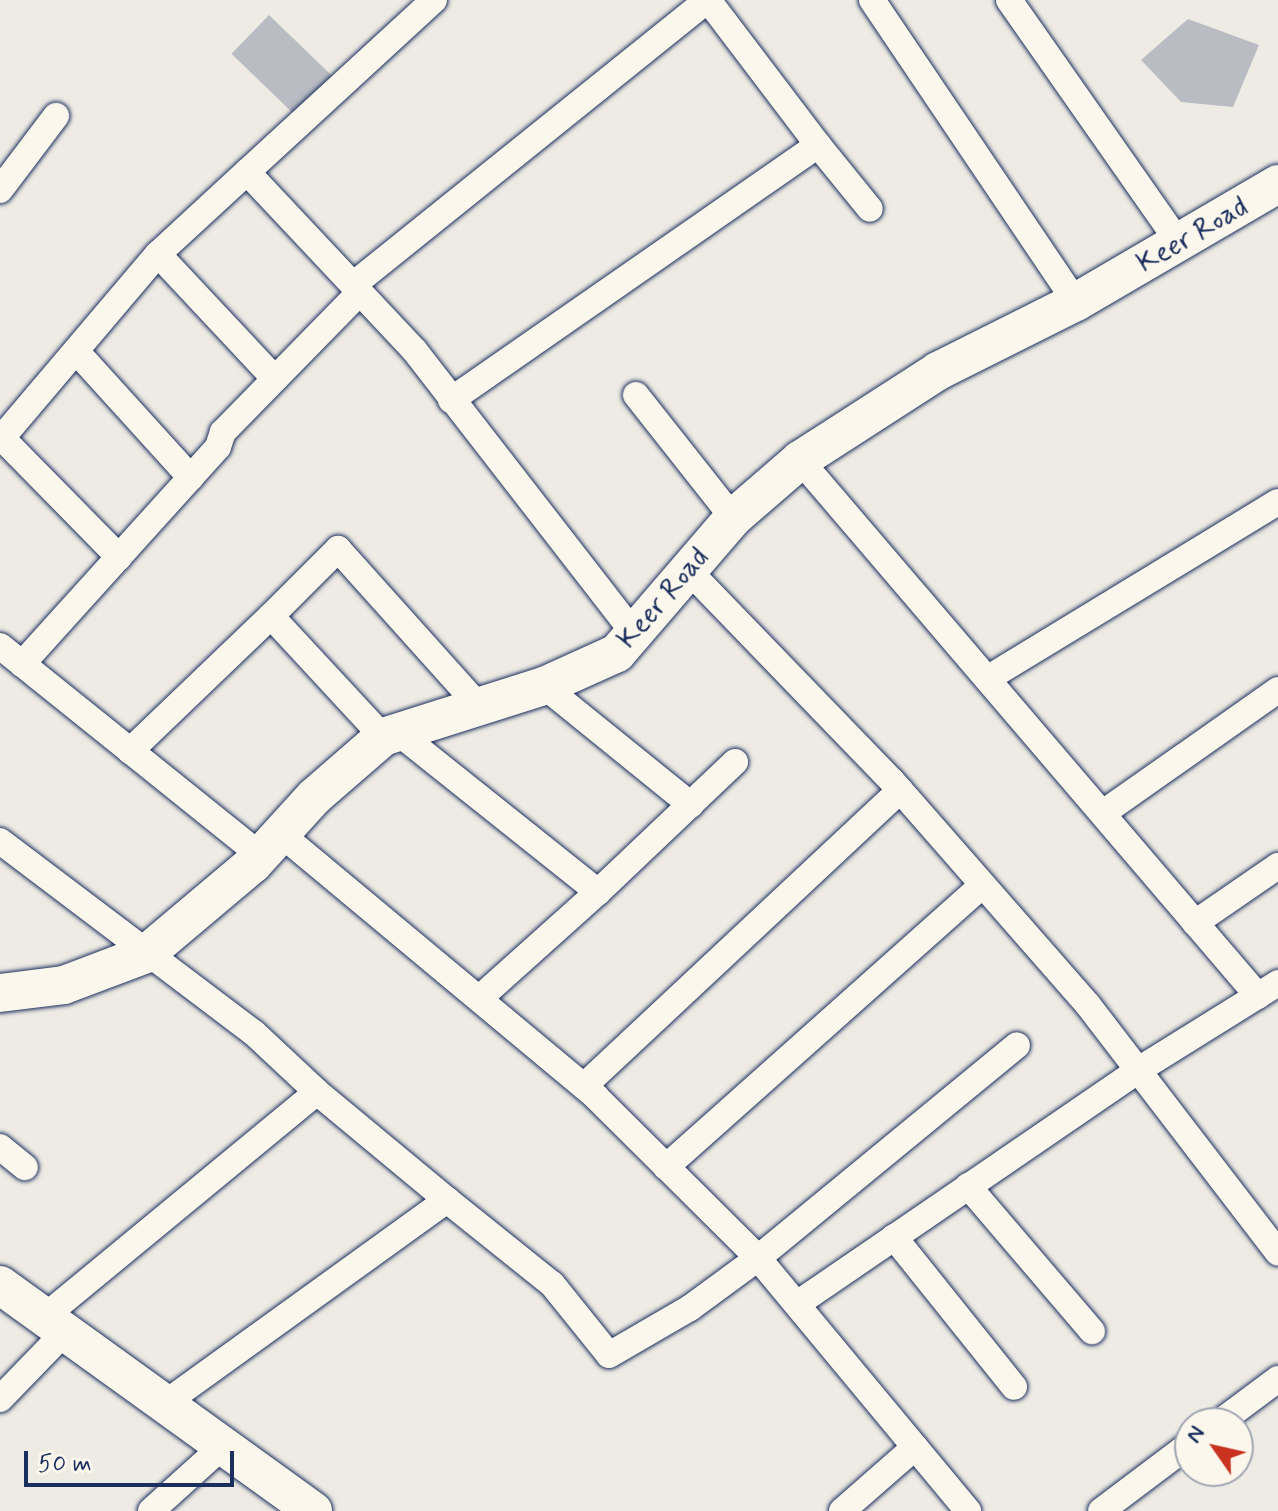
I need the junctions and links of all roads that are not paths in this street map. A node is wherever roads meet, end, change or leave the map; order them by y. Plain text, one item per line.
1 (434, 0) edge
2 (872, 0) edge
3 (1009, 0) edge
4 (56, 116) dead end
5 (818, 145) junction
6 (247, 172) junction
7 (1276, 189) edge
8 (0, 190) edge
9 (870, 209) dead end
10 (1180, 244) junction
11 (158, 254) junction
12 (357, 289) junction
13 (1076, 302) junction
14 (76, 351) junction
15 (275, 379) junction
16 (636, 395) dead end
17 (451, 400) junction
18 (1, 439) edge
19 (800, 460) junction
20 (191, 478) junction
21 (1278, 502) edge
22 (733, 518) junction
23 (119, 557) junction
24 (689, 571) junction
25 (271, 616) junction
26 (636, 636) junction
27 (0, 646) edge
28 (22, 664) junction
29 (990, 677) junction
30 (544, 686) junction
31 (1278, 690) edge
32 (476, 703) junction
33 (389, 733) junction
34 (130, 751) junction
35 (735, 762) dead end
36 (900, 790) junction
37 (691, 805) junction
38 (1103, 813) junction
39 (0, 841) edge
40 (271, 846) junction
41 (1278, 866) edge
42 (983, 885) junction
43 (598, 892) junction
44 (1195, 923) junction
45 (146, 954) junction
46 (10, 984) edge
47 (1268, 990) edge
48 (482, 996) junction
49 (1017, 1045) dead end
50 (1140, 1069) junction
51 (584, 1086) junction
52 (317, 1092) junction
53 (0, 1147) edge
54 (25, 1167) dead end
55 (666, 1167) junction
56 (968, 1186) junction
57 (447, 1200) junction
58 (894, 1237) junction
59 (1278, 1253) edge
60 (758, 1258) junction
61 (0, 1285) edge
62 (797, 1304) junction
63 (55, 1324) junction
64 (1092, 1331) dead end
65 (1278, 1379) edge
66 (1014, 1387) dead end
67 (0, 1399) edge
68 (164, 1404) junction
69 (1240, 1407) edge
70 (223, 1446) junction
71 (915, 1447) junction
72 (1174, 1456) edge
73 (151, 1511) edge
74 (313, 1511) edge
75 (842, 1511) edge
76 (968, 1511) edge
77 (1101, 1511) edge

1 - 6 street
2 - 13 street
3 - 10 street
4 - 8 street
5 - 9 street
5 - 12 street
5 - 17 street
6 - 11 street
6 - 12 street
7 - 10 street, Keer Road
10 - 13 street, Keer Road
11 - 14 street
11 - 15 street
12 - 15 street
12 - 17 street
13 - 19 street, Keer Road
14 - 18 street
14 - 20 street
15 - 20 street
16 - 22 street
17 - 26 street
18 - 23 street
19 - 22 street, Keer Road
19 - 29 street
20 - 23 street
21 - 29 street
22 - 24 street, Keer Road
23 - 28 street
24 - 26 street, Keer Road
24 - 36 street
25 - 32 street
25 - 33 street
25 - 34 street
26 - 30 street, Keer Road
27 - 28 street
28 - 34 street
29 - 38 street
30 - 32 street, Keer Road
30 - 37 street
31 - 38 street
32 - 33 street, Keer Road
33 - 40 street, Keer Road
33 - 43 street
34 - 40 street
35 - 37 street
36 - 42 street
36 - 51 street
37 - 43 street
38 - 44 street
39 - 45 street
40 - 45 street, Keer Road
40 - 48 street
41 - 44 street
42 - 50 street
42 - 55 street
43 - 48 street
44 - 47 street
45 - 46 street, Keer Road
45 - 52 street
47 - 50 street
48 - 51 street
49 - 60 street
50 - 56 street
50 - 59 street
51 - 55 street
52 - 57 street
52 - 63 street
53 - 54 street
55 - 60 street
56 - 58 street
56 - 64 street
57 - 60 street
57 - 68 street
58 - 62 street
58 - 66 street
60 - 62 street
61 - 63 street
62 - 71 street
63 - 67 street
63 - 68 street
65 - 69 street
68 - 70 street
70 - 73 street
70 - 74 street
71 - 75 street
71 - 76 street
72 - 77 street

